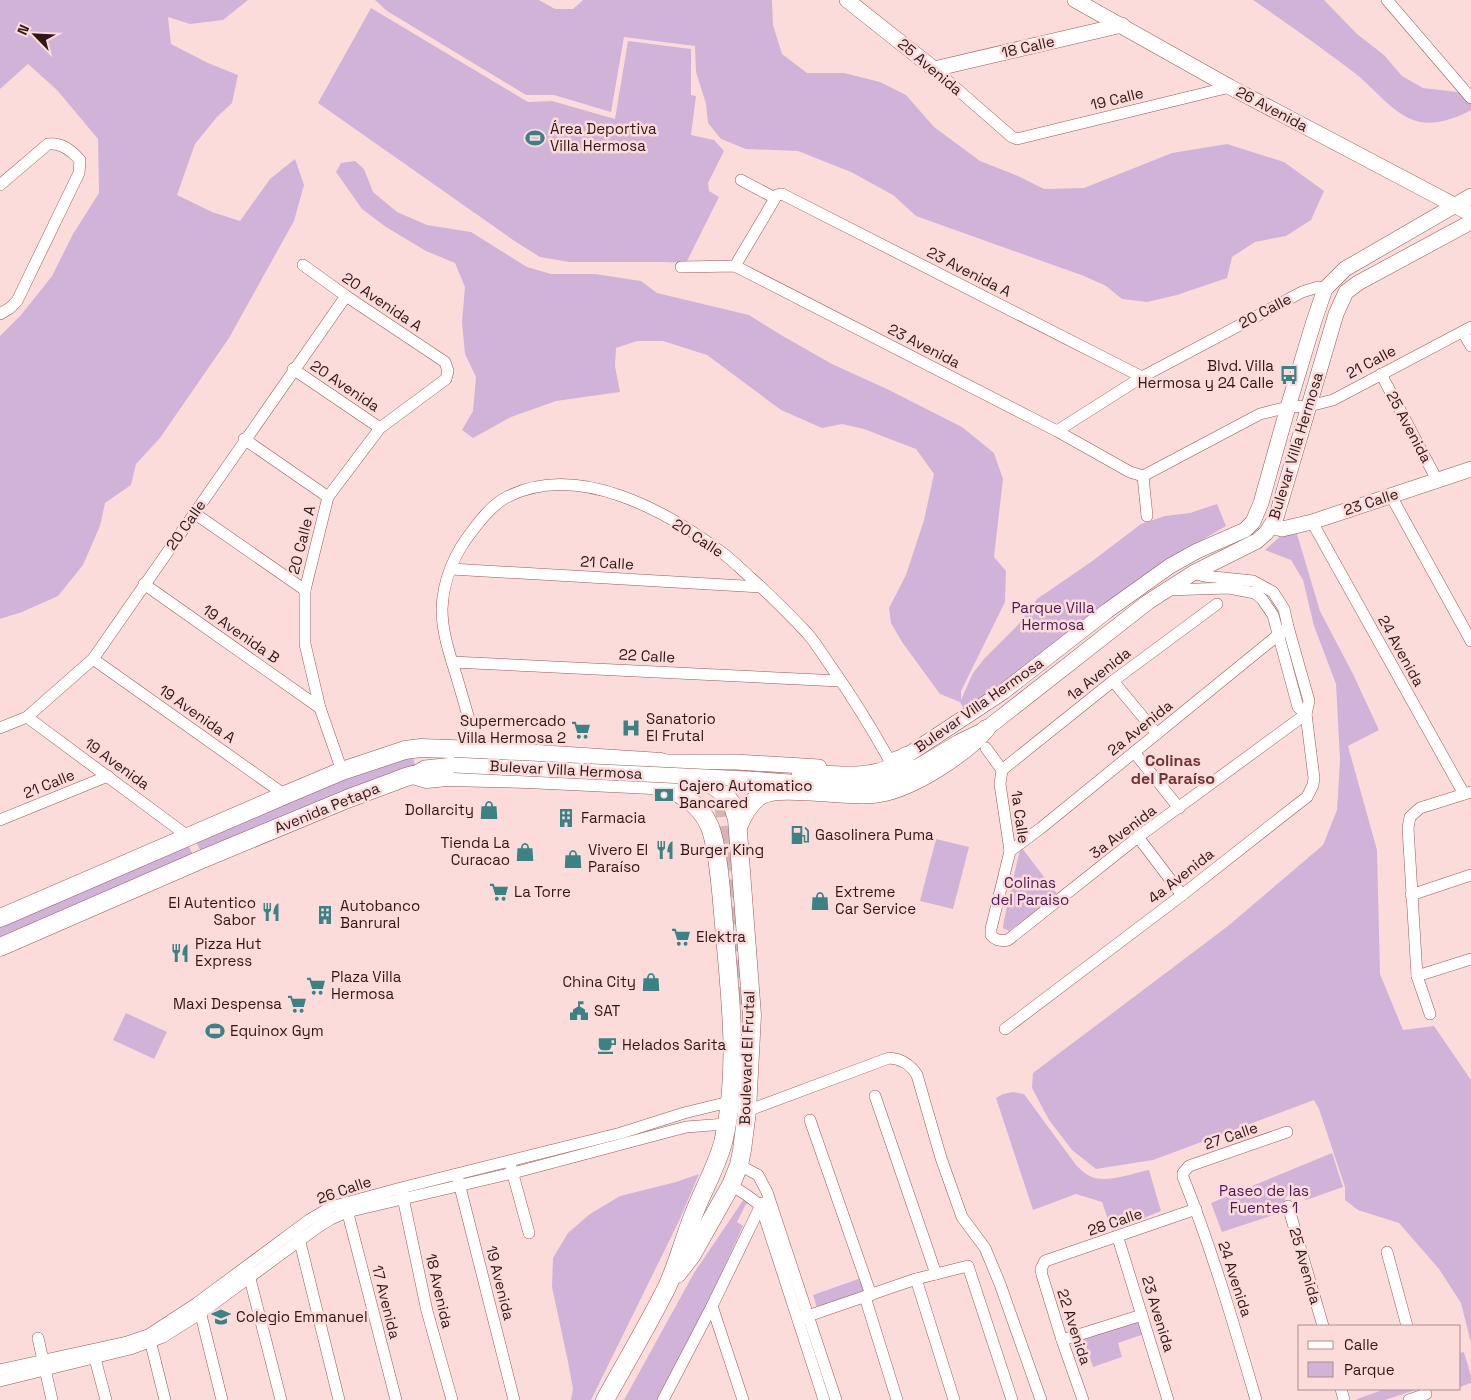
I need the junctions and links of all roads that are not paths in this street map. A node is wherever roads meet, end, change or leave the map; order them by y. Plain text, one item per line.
1 (849, 0) edge
2 (1075, 0) edge
3 (1387, 0) edge
4 (1122, 25) junction
5 (934, 69) junction
6 (1230, 87) junction
7 (1471, 98) edge
8 (1012, 137) joint
9 (741, 180) dead end
10 (0, 185) edge
11 (778, 196) junction
12 (1471, 196) edge
13 (1456, 206) junction
14 (1471, 214) edge
15 (1471, 222) edge
16 (303, 264) dead end
17 (735, 266) junction
18 (681, 267) dead end
19 (1325, 289) junction
20 (346, 296) junction
21 (0, 314) edge
22 (1467, 329) edge
23 (1471, 346) edge
24 (445, 362) joint
25 (293, 369) junction
26 (1381, 374) junction
27 (1142, 377) junction
28 (1309, 406) junction
29 (1288, 407) junction
30 (380, 428) junction
31 (1057, 431) junction
32 (244, 440) junction
33 (1471, 469) edge
34 (1145, 475) junction
35 (1437, 480) junction
36 (1391, 496) junction
37 (328, 497) junction
38 (194, 513) junction
39 (1147, 516) dead end
40 (1312, 522) junction
41 (1271, 526) junction
42 (451, 569) junction
43 (1193, 573) junction
44 (144, 584) junction
45 (761, 587) junction
46 (305, 590) junction
47 (1166, 590) junction
48 (1217, 604) dead end
49 (1288, 627) junction
50 (1278, 636) junction
51 (1471, 641) edge
52 (93, 658) junction
53 (452, 662) junction
54 (840, 681) junction
55 (1113, 681) junction
56 (320, 708) junction
57 (1306, 714) junction
58 (27, 717) junction
59 (0, 728) edge
60 (982, 730) junction
61 (1157, 734) junction
62 (986, 748) dead end
63 (478, 750) junction
64 (1134, 752) junction
65 (898, 758) junction
66 (661, 762) junction
67 (681, 769) junction
68 (1002, 770) junction
69 (342, 771) junction
70 (801, 774) tunnel mouth
71 (413, 775) junction
72 (108, 776) junction
73 (674, 791) junction
74 (1467, 793) edge
75 (285, 794) junction
76 (732, 804) junction
77 (1179, 808) junction
78 (705, 818) junction
79 (0, 820) edge
80 (738, 826) junction
81 (189, 837) junction
82 (1138, 837) junction
83 (1010, 851) junction
84 (200, 860) junction
85 (1471, 875) edge
86 (1182, 895) junction
87 (1411, 895) junction
88 (0, 918) edge
89 (1008, 940) joint
90 (0, 947) edge
91 (1471, 959) edge
92 (1417, 976) junction
93 (741, 1006) tunnel mouth
94 (1430, 1014) dead end
95 (1005, 1029) dead end
96 (732, 1056) junction
97 (875, 1096) dead end
98 (729, 1102) junction
99 (747, 1112) junction
100 (810, 1120) dead end
101 (726, 1124) junction
102 (1287, 1132) dead end
103 (722, 1144) junction
104 (739, 1165) junction
105 (511, 1167) junction
106 (1185, 1169) joint
107 (458, 1179) junction
108 (731, 1186) junction
109 (767, 1192) junction
110 (402, 1194) junction
111 (761, 1206) junction
112 (1288, 1206) dead end
113 (346, 1208) junction
114 (1196, 1209) junction
115 (529, 1233) dead end
116 (298, 1236) junction
117 (1118, 1238) junction
118 (1387, 1252) dead end
119 (1044, 1262) joint
120 (249, 1272) junction
121 (936, 1274) junction
122 (916, 1279) junction
123 (667, 1286) junction
124 (868, 1296) junction
125 (712, 1306) junction
126 (199, 1308) junction
127 (1142, 1315) junction
128 (804, 1317) junction
129 (1323, 1325) edge
130 (1407, 1325) edge
131 (38, 1338) dead end
132 (149, 1338) junction
133 (1062, 1340) junction
134 (93, 1354) junction
135 (44, 1365) junction
136 (0, 1370) edge
137 (0, 1381) edge
138 (1426, 1394) edge
139 (664, 1399) edge
140 (52, 1400) edge
141 (106, 1400) edge
142 (165, 1400) edge
143 (222, 1400) edge
144 (281, 1400) edge
145 (339, 1400) edge
146 (396, 1400) edge
147 (452, 1400) edge
148 (514, 1400) edge
149 (605, 1400) edge
150 (743, 1400) edge
151 (824, 1400) edge
152 (836, 1400) edge
153 (897, 1400) edge
154 (954, 1400) edge
155 (1012, 1400) edge
156 (1041, 1400) edge
157 (1083, 1400) edge
158 (1168, 1400) edge
159 (1256, 1400) edge
160 (1409, 1400) edge

1 - 5 main road, 25 Avenida
2 - 4 main road, 26 Avenida
3 - 7 street
4 - 5 main road, 18 Calle
4 - 6 main road, 26 Avenida
5 - 8 street, 25 Avenida
6 - 8 street, 19 Calle
6 - 13 main road, 26 Avenida
9 - 11 street, 23 Avenida A
10 - 21 street
11 - 17 street
11 - 27 street, 23 Avenida A
12 - 13 main road
13 - 14 main road, 26 Avenida
13 - 19 main road
15 - 28 main road, Bulevar Villa Hermosa
16 - 20 street, 20 Avenida A
17 - 18 street, 23 Avenida
17 - 31 street, 23 Avenida
19 - 27 street, 20 Calle
19 - 29 main road, Bulevar Villa Hermosa
20 - 24 street, 20 Avenida A
20 - 25 street, 20 Calle
22 - 23 street
22 - 26 street, 21 Calle
24 - 30 street, 20 Calle A
25 - 30 street, 20 Avenida
25 - 32 street, 20 Calle
26 - 28 street, 21 Calle
26 - 35 street, 25 Avenida
27 - 31 street, 20 Calle
28 - 29 street, 21 Calle
28 - 41 main road, Bulevar Villa Hermosa
29 - 34 street, 21 Calle
29 - 65 main road, Bulevar Villa Hermosa
30 - 37 street, 20 Calle A
31 - 34 street, 23 Avenida
32 - 37 street
32 - 38 street, 20 Calle
33 - 35 main road, 23 Calle
34 - 39 street
35 - 36 main road, 23 Calle
36 - 40 main road, 23 Calle
36 - 51 street
37 - 46 street, 20 Calle A
38 - 44 street, 20 Calle
38 - 46 street
40 - 41 main road, 23 Calle
40 - 74 street, 24 Avenida
41 - 43 main road, Bulevar Villa Hermosa
42 - 45 street, 21 Calle
42 - 45 street, 20 Calle
42 - 53 street
43 - 47 main road, Bulevar Villa Hermosa
43 - 49 street, 4a Avenida
44 - 52 street, 20 Calle
44 - 56 street, 19 Avenida B
45 - 54 street, 20 Calle
46 - 56 street, 20 Calle A
47 - 50 street, 4a Avenida
47 - 60 main road, Bulevar Villa Hermosa
48 - 55 street, 1a Avenida
49 - 50 street, 2a Avenida
49 - 57 street, 4a Avenida
50 - 57 street, 4a Avenida
50 - 61 street, 2a Avenida
52 - 58 street, 20 Calle
52 - 75 street, 19 Avenida A
53 - 54 street, 22 Calle
53 - 63 street
54 - 65 street, 20 Calle
55 - 61 street
55 - 68 street, 1a Avenida
56 - 69 street, 20 Calle A
57 - 77 street, 3a Avenida
57 - 86 street, 4a Avenida
58 - 59 street, 20 Calle
58 - 72 street, 19 Avenida
60 - 71 main road, Bulevar Villa Hermosa, bridge
60 - 80 main road
61 - 64 street, 2a Avenida
62 - 68 street, 1a Calle
63 - 66 main road, Avenida Petapa
63 - 69 main road, Avenida Petapa
64 - 77 street
64 - 83 street, 2a Avenida
65 - 66 main road, Bulevar Villa Hermosa
65 - 70 main road
66 - 67 main road
67 - 73 main road
67 - 76 main road
68 - 83 street, 1a Calle
69 - 75 main road, Avenida Petapa
71 - 73 main road, Avenida Petapa
71 - 84 main road, Avenida Petapa
72 - 79 street, 21 Calle
72 - 81 street, 19 Avenida
73 - 78 main road, Boulevard El Frutal
74 - 87 street
75 - 81 main road, Avenida Petapa
76 - 78 main road
76 - 80 main road, Boulevard El Frutal
77 - 82 street, 3a Avenida
78 - 96 main road, Boulevard El Frutal
80 - 99 main road, Boulevard El Frutal
81 - 84 main road
81 - 88 main road, Avenida Petapa
82 - 86 street
82 - 89 street, 3a Avenida
83 - 89 street, 1a Calle
84 - 90 main road, Avenida Petapa
85 - 87 street
86 - 95 street, 4a Avenida
87 - 92 street
91 - 92 street
92 - 94 street
93 - 96 main road
96 - 98 main road, Boulevard El Frutal
97 - 121 street
98 - 101 main road, Boulevard El Frutal
98 - 105 street, 26 Calle
99 - 104 main road, Boulevard El Frutal
99 - 156 street
100 - 124 street
101 - 103 main road, Boulevard El Frutal
101 - 105 street, 26 Calle
102 - 106 street, 27 Calle
103 - 108 main road
103 - 123 main road, Boulevard El Frutal
104 - 108 main road, Boulevard El Frutal
104 - 109 street
105 - 107 street, 26 Calle
105 - 115 street
106 - 114 street, 24 Avenida
107 - 110 street, 26 Calle
107 - 148 street, 19 Avenida
108 - 111 street
108 - 123 main road, Boulevard El Frutal
109 - 111 street
109 - 128 street
110 - 113 street, 26 Calle
110 - 147 street, 18 Avenida
111 - 125 street
111 - 128 street
112 - 129 street, 25 Avenida
113 - 116 street, 26 Calle
113 - 146 street, 17 Avenida
114 - 117 street, 28 Calle
114 - 159 street, 24 Avenida
116 - 120 street, 26 Calle
116 - 145 street
117 - 119 street, 28 Calle
117 - 127 street, 23 Avenida
118 - 130 street
119 - 133 street, 22 Avenida
120 - 126 street, 26 Calle
120 - 144 street
121 - 122 street
121 - 155 street
122 - 124 street
122 - 154 street
123 - 149 main road, Boulevard El Frutal
124 - 128 street
124 - 153 street
125 - 139 street
125 - 150 street
126 - 132 street, 26 Calle
126 - 143 street
127 - 133 street
127 - 158 street, 23 Avenida
128 - 151 street
128 - 152 street
131 - 135 street
132 - 134 street, 26 Calle
132 - 142 street
133 - 157 street, 22 Avenida
134 - 135 street, 26 Calle
134 - 141 street
135 - 136 street, 26 Calle
135 - 137 street, 26 Calle
135 - 140 street
138 - 160 street

